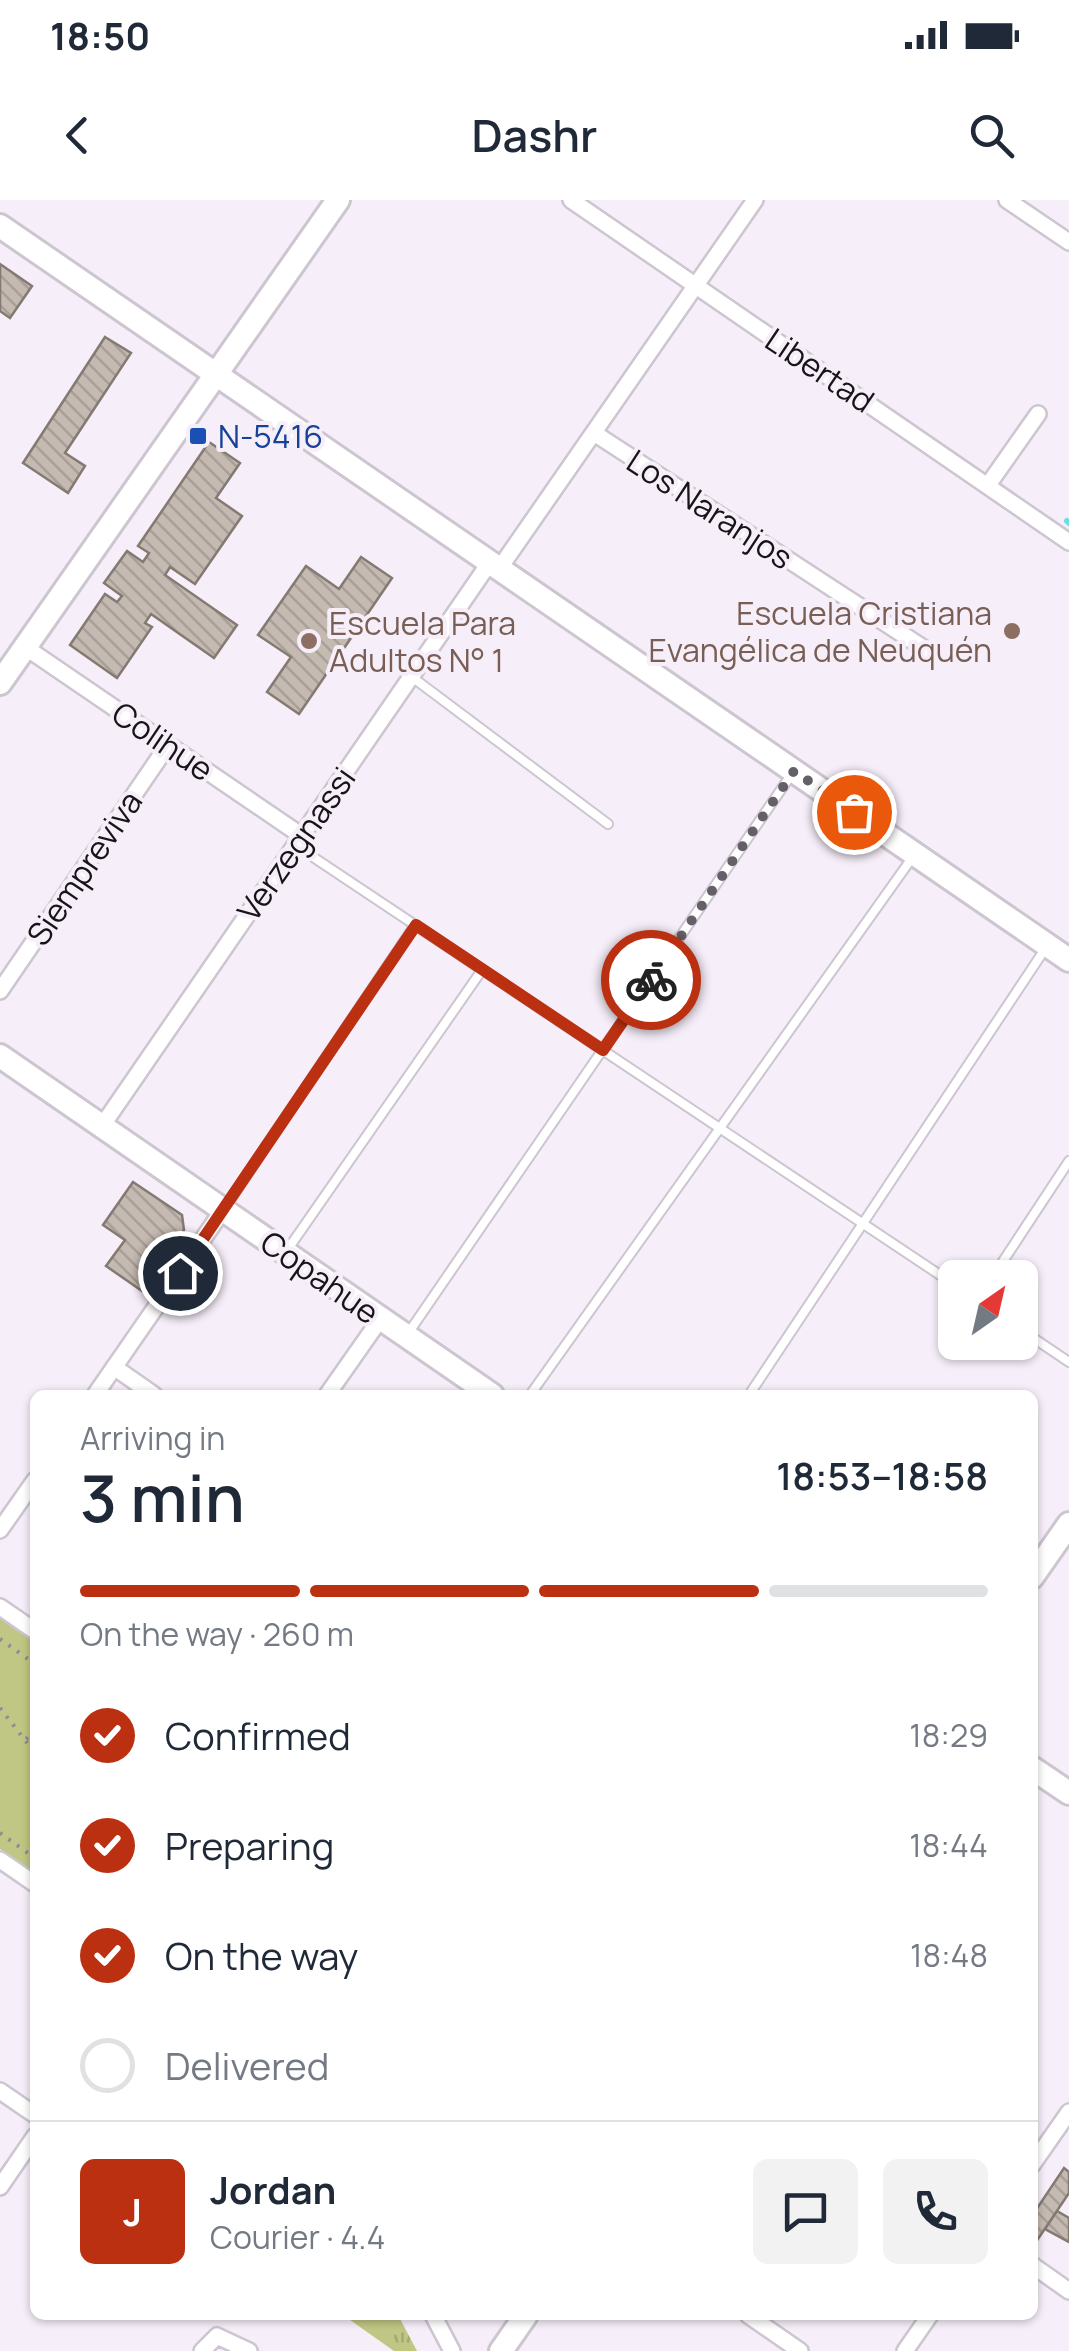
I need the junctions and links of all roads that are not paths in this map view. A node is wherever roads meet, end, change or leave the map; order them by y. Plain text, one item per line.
1 (338, 200) edge
2 (571, 200) edge
3 (755, 200) edge
4 (1007, 200) edge
5 (0, 226) edge
6 (1069, 242) edge
7 (696, 285) junction
8 (216, 374) junction
9 (1038, 414) dead end
10 (594, 433) junction
11 (988, 485) junction
12 (1069, 542) edge
13 (494, 566) junction
14 (25, 647) junction
15 (928, 651) dead end
16 (411, 676) junction
17 (0, 682) edge
18 (168, 745) junction
19 (794, 771) junction
20 (608, 824) dead end
21 (299, 840) junction
22 (915, 854) junction
23 (416, 925) junction
24 (1048, 945) junction
25 (1069, 960) edge
26 (482, 970) junction
27 (0, 991) edge
28 (603, 1050) junction
29 (0, 1056) edge
30 (102, 1126) junction
31 (720, 1128) junction
32 (1069, 1161) edge
33 (224, 1210) junction
34 (862, 1224) junction
35 (286, 1253) junction
36 (1004, 1260) edge
37 (938, 1275) edge
38 (380, 1318) junction
39 (406, 1336) junction
40 (1038, 1341) edge
41 (1069, 1362) edge
42 (114, 1367) junction
43 (98, 1390) edge
44 (147, 1390) edge
45 (330, 1390) edge
46 (485, 1390) edge
47 (534, 1390) edge
48 (752, 1390) edge
49 (30, 1487) edge
50 (1069, 1524) edge
51 (0, 1530) edge
52 (1038, 1568) edge
53 (0, 1607) edge
54 (30, 1627) edge
55 (1038, 1772) edge
56 (1069, 1793) edge
57 (0, 1860) edge
58 (30, 1881) edge
59 (0, 2091) edge
60 (30, 2112) edge
61 (1069, 2112) edge
62 (30, 2143) edge
63 (1038, 2156) edge
64 (0, 2187) edge
65 (1038, 2269) edge
66 (1069, 2290) edge
67 (436, 2320) edge
68 (523, 2320) edge
69 (755, 2320) edge
70 (927, 2320) edge
71 (202, 2351) edge
72 (249, 2351) edge
73 (452, 2351) edge
74 (501, 2351) edge
75 (800, 2351) edge
76 (905, 2351) edge

1 - 8 street
2 - 7 street, Libertad
3 - 7 street, Verzegnassi
4 - 6 street
5 - 8 street
7 - 10 street, Verzegnassi
7 - 11 street, Libertad
8 - 13 street
8 - 14 street
9 - 11 street
10 - 13 street, Verzegnassi
10 - 15 street, Los Naranjos
11 - 12 street, Libertad
13 - 16 street, Verzegnassi
13 - 19 street
14 - 17 street
14 - 18 street, Colihue
16 - 20 lane
16 - 21 street, Verzegnassi
18 - 21 street, Colihue
18 - 27 street, Siempreviva
19 - 22 street
19 - 28 lane
21 - 23 lane
21 - 30 street, Verzegnassi
22 - 24 street
22 - 31 lane
23 - 26 lane
23 - 33 lane
24 - 25 street
24 - 34 lane
26 - 28 lane
26 - 35 lane
28 - 31 lane
28 - 39 lane
29 - 30 street, Copahue
30 - 33 street, Copahue
31 - 34 lane
31 - 47 lane
32 - 36 lane
33 - 35 street, Copahue
33 - 42 street
34 - 37 lane
34 - 48 lane
35 - 38 street, Copahue
38 - 39 street, Copahue
38 - 45 street
39 - 46 street, Copahue
40 - 41 lane
42 - 43 street
42 - 44 street
49 - 51 street
50 - 52 street
53 - 54 street
55 - 56 street
57 - 58 street
59 - 60 street
61 - 63 street
62 - 64 street
65 - 66 street
67 - 73 street
68 - 74 street
69 - 75 street
70 - 76 street
71 - 72 street

